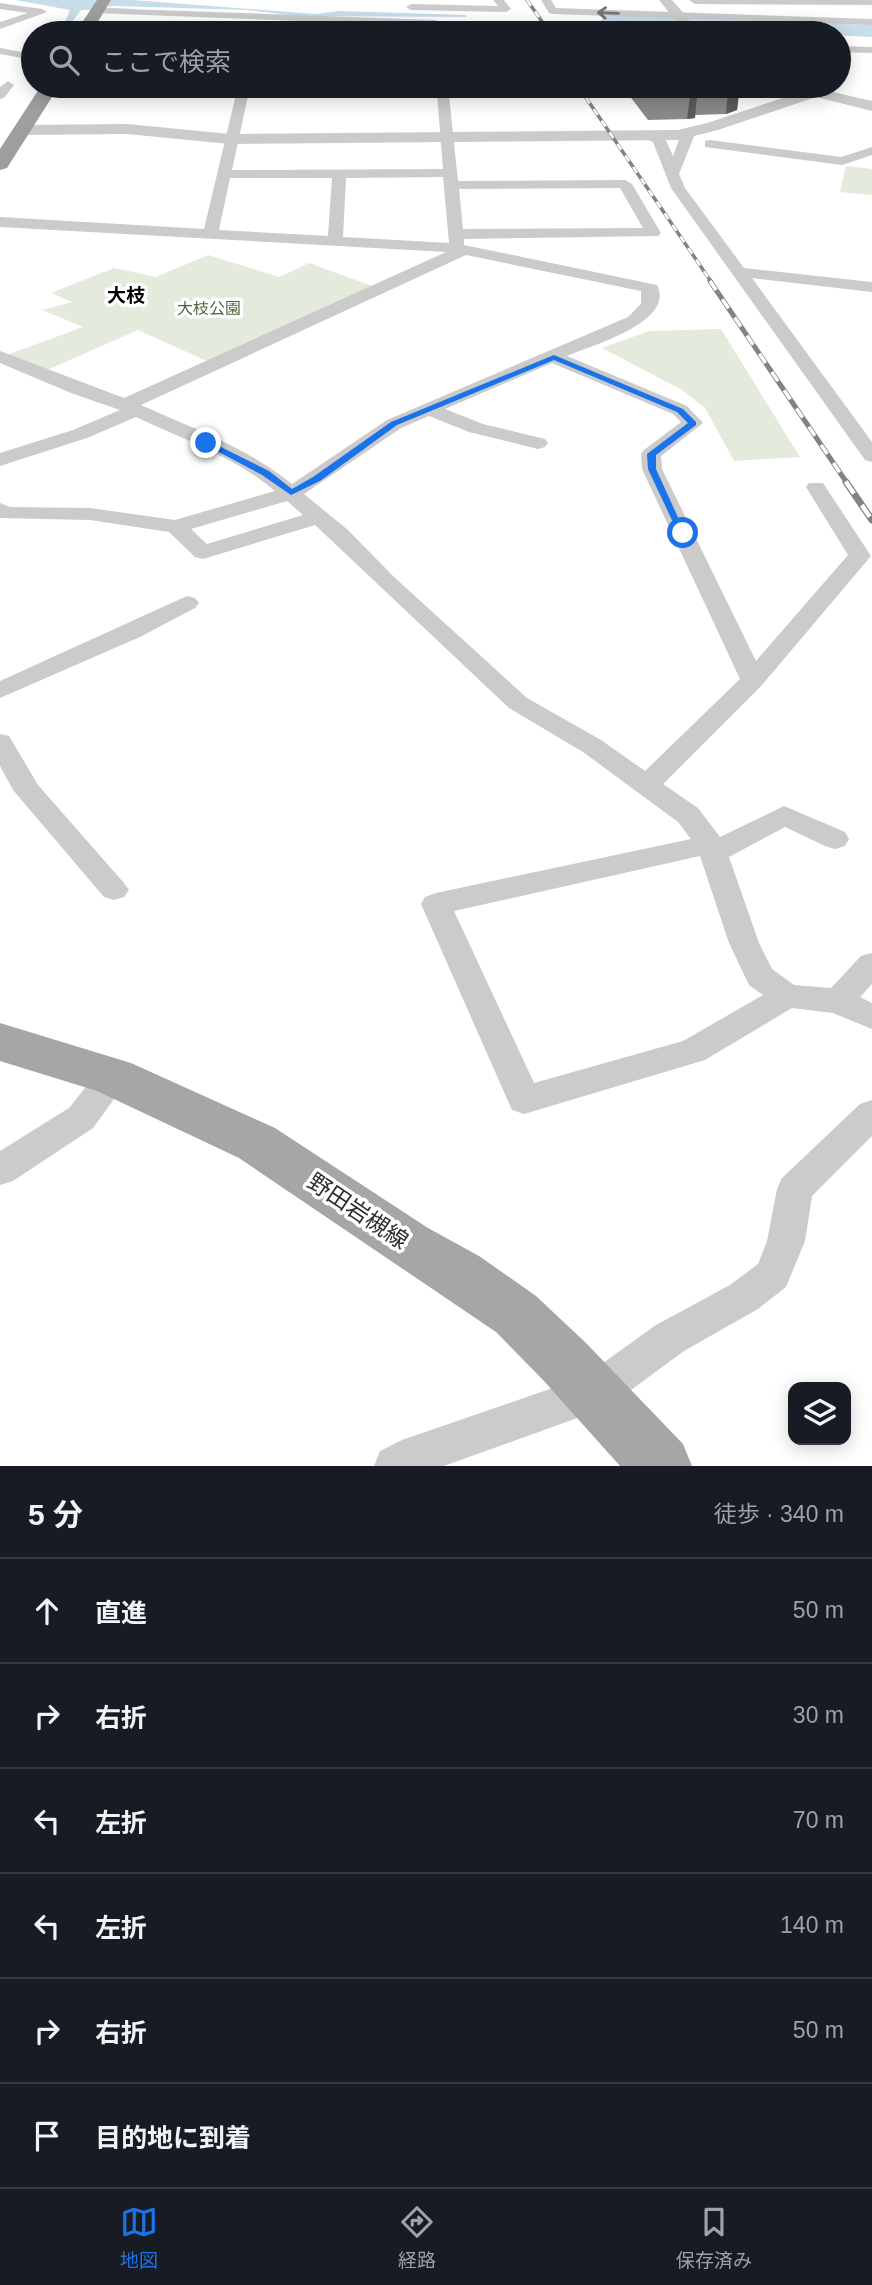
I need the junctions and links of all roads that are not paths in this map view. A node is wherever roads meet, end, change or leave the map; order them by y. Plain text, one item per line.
1 (498, 0) edge
2 (546, 0) edge
3 (665, 0) edge
4 (695, 0) edge
5 (747, 1) edge
6 (872, 1) edge
7 (0, 6) edge
8 (396, 6) dead end
9 (100, 7) edge
10 (262, 17) junction
11 (261, 21) edge
12 (378, 21) edge
13 (648, 21) edge
14 (683, 21) edge
15 (851, 22) edge
16 (872, 22) edge
17 (0, 26) edge
18 (851, 49) edge
19 (872, 50) edge
20 (0, 51) edge
21 (21, 55) edge
22 (42, 98) edge
23 (241, 98) edge
24 (443, 98) edge
25 (798, 98) edge
26 (836, 98) edge
27 (872, 106) edge
28 (22, 130) junction
29 (688, 134) junction
30 (645, 135) junction
31 (447, 137) junction
32 (230, 139) junction
33 (710, 144) dead end
34 (872, 150) edge
35 (0, 163) edge
36 (223, 174) junction
37 (339, 174) junction
38 (672, 175) junction
39 (451, 179) junction
40 (0, 222) edge
41 (210, 234) junction
42 (335, 242) junction
43 (459, 244) junction
44 (740, 272) junction
45 (872, 287) edge
46 (0, 356) edge
47 (554, 357) junction
48 (131, 407) junction
49 (428, 409) junction
50 (538, 443) dead end
51 (872, 456) edge
52 (0, 460) edge
53 (816, 487) dead end
54 (291, 493) junction
55 (0, 509) edge
56 (319, 517) junction
57 (176, 527) junction
58 (187, 603) dead end
59 (753, 680) junction
60 (0, 690) edge
61 (0, 743) edge
62 (646, 785) junction
63 (835, 839) dead end
64 (712, 849) junction
65 (114, 890) dead end
66 (872, 964) edge
67 (787, 996) junction
68 (838, 1001) junction
69 (872, 1017) edge
70 (0, 1042) edge
71 (113, 1077) junction
72 (872, 1114) edge
73 (0, 1170) edge
74 (594, 1393) junction
75 (395, 1466) edge
76 (661, 1466) edge

1 - 8 street
13 -> 2 street
3 - 14 street
4 - 5 street
5 - 6 street
7 - 17 street
9 - 10 street
10 - 11 street
10 - 12 street
15 - 16 street
18 - 19 street
20 - 21 street
22 - 28 highway
23 - 32 street
24 - 31 street
25 - 29 street
26 - 27 street
28 - 32 street
28 - 35 highway
29 - 30 street
29 - 38 street
30 - 31 street
30 - 38 street
31 - 32 street
31 - 39 street
32 - 36 street
33 - 34 street
36 - 37 street
36 - 41 street
37 - 39 street
37 - 42 street
38 - 44 street
39 - 43 street
39 - 43 street
40 - 41 street
41 - 42 street
42 - 43 street
43 - 47 street
43 - 48 street
44 - 45 street
44 - 51 street
46 - 48 street
47 - 49 street
47 - 59 street
48 - 52 street
48 - 54 street
49 - 50 street
49 - 54 street
53 - 59 street
54 - 56 street
54 - 57 street
55 - 57 street
56 - 57 street
56 - 62 street
58 - 60 street
59 - 62 street
61 - 65 street
62 - 64 street
63 - 64 street
64 - 67 street
64 - 67 street
66 - 68 street
67 - 68 street
68 - 69 street
70 - 71 main road, 野田岩槻線
71 - 73 street
71 - 74 main road, 野田岩槻線
72 - 74 street
74 - 75 street
74 - 76 main road, 野田岩槻線

